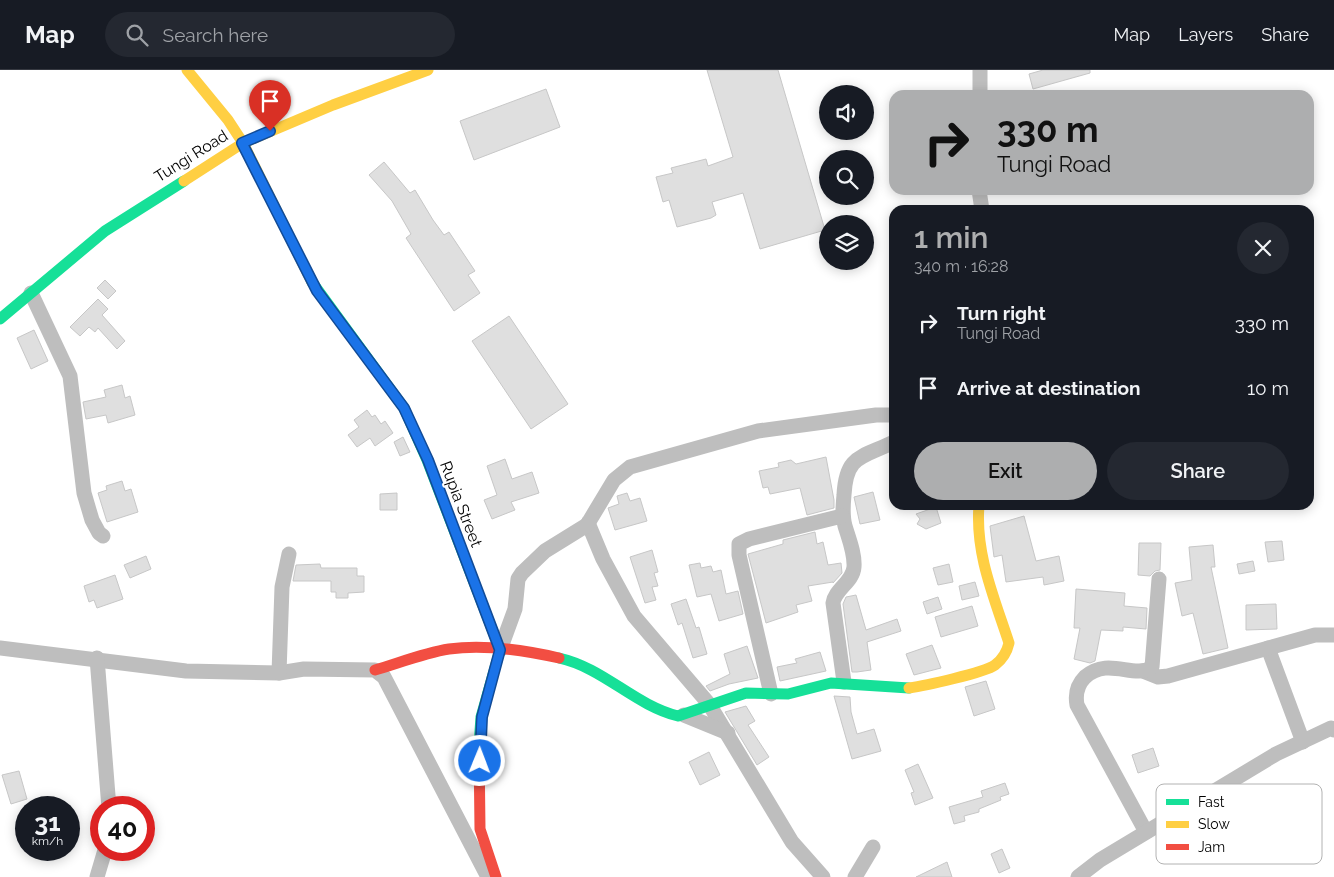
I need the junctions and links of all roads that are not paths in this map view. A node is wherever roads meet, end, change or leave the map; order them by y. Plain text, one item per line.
1 (187, 70) edge
2 (428, 70) edge
3 (980, 70) edge
4 (980, 90) edge
5 (242, 143) junction
6 (31, 293) junction
7 (0, 319) edge
8 (889, 415) edge
9 (889, 444) edge
10 (980, 510) edge
11 (842, 516) junction
12 (588, 523) junction
13 (103, 536) dead end
14 (289, 554) dead end
15 (1159, 579) dead end
16 (1334, 635) edge
17 (0, 648) edge
18 (1268, 648) junction
19 (500, 650) junction
20 (97, 658) junction
21 (376, 670) junction
22 (1143, 671) junction
23 (279, 673) junction
24 (844, 682) junction
25 (772, 694) junction
26 (709, 704) junction
27 (684, 715) junction
28 (1334, 730) edge
29 (728, 733) junction
30 (1303, 742) junction
31 (1226, 784) edge
32 (108, 796) edge
33 (1156, 826) edge
34 (1146, 832) junction
35 (873, 847) dead end
36 (102, 861) edge
37 (98, 877) edge
38 (488, 877) edge
39 (496, 877) edge
40 (823, 877) edge
41 (855, 877) edge
42 (1078, 877) edge

1 - 5 street, Rupia Street
2 - 5 street, Tungi Road
3 - 4 street
5 - 6 street, Tungi Road
5 - 19 street, Rupia Street
6 - 7 street, Tungi Road
6 - 13 street
8 - 12 street
9 - 11 street
10 - 24 street
11 - 24 street
11 - 25 street
12 - 19 street
12 - 26 street
14 - 23 street
15 - 22 street
16 - 18 street
17 - 20 street
18 - 22 street
18 - 30 street
19 - 21 street
19 - 27 street
19 - 39 street
20 - 23 street
20 - 32 street
21 - 23 street
21 - 38 street
22 - 34 street
24 - 25 street
25 - 26 street
26 - 27 street
26 - 29 street
27 - 29 street
28 - 30 street
29 - 40 street
30 - 31 street
33 - 34 street
34 - 42 street
35 - 41 street
36 - 37 street

